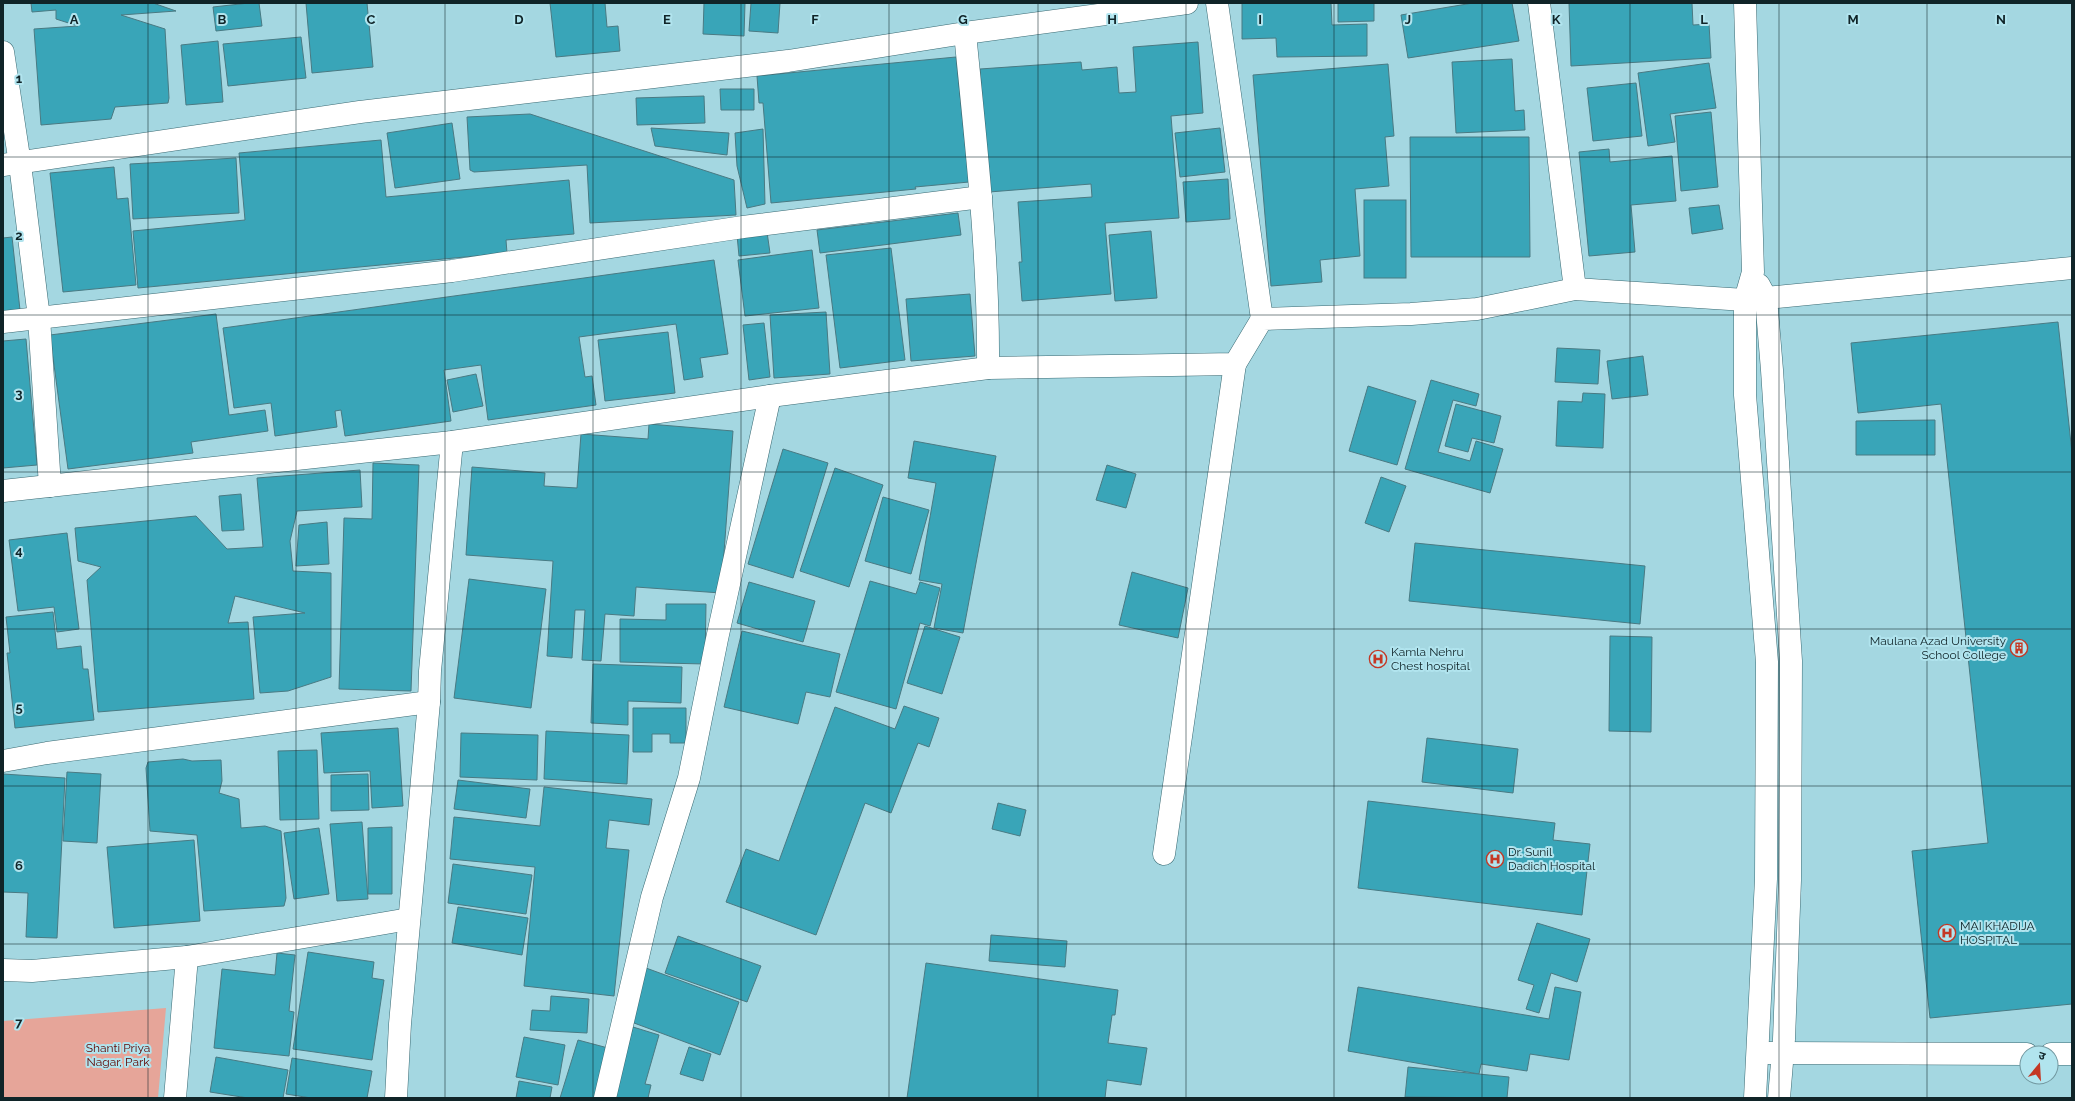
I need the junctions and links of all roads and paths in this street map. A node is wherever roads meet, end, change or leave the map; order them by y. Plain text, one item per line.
1 (1187, 3) edge
2 (1217, 3) edge
3 (1539, 3) edge
4 (1745, 3) edge
5 (965, 33) junction
6 (3, 52) edge
7 (12, 164) edge
8 (981, 197) junction
9 (2072, 268) edge
10 (1575, 289) junction
11 (1755, 299) junction
12 (38, 318) junction
13 (1262, 319) junction
14 (3, 322) edge
15 (1235, 364) junction
16 (988, 368) junction
17 (770, 396) junction
18 (452, 442) junction
19 (50, 486) junction
20 (3, 491) edge
21 (429, 702) junction
22 (3, 761) edge
23 (1164, 854) dead end
24 (409, 919) junction
25 (187, 957) junction
26 (3, 970) edge
27 (1758, 1052) junction
28 (1783, 1053) junction
29 (2019, 1054) edge
30 (2059, 1054) edge
31 (2072, 1054) edge
32 (175, 1098) edge
33 (396, 1098) edge
34 (605, 1098) edge
35 (1755, 1098) edge
36 (1779, 1098) edge

1 - 5 street
2 - 13 street
3 - 10 street
4 - 11 street
5 - 7 street
5 - 8 street
6 - 7 street
7 - 12 street
8 - 12 street
8 - 16 street
9 - 11 street
10 - 11 street
10 - 13 street
11 - 27 street
11 - 28 street
12 - 14 street
12 - 19 street
13 - 15 street
15 - 16 street
15 - 23 street
16 - 17 street
17 - 18 street
17 - 34 street
18 - 19 street
18 - 21 street
19 - 20 street
21 - 22 street
21 - 24 street
24 - 25 street
24 - 33 street
25 - 26 street
25 - 32 street
27 - 28 street
27 - 35 street
28 - 29 street
28 - 36 street
30 - 31 street

